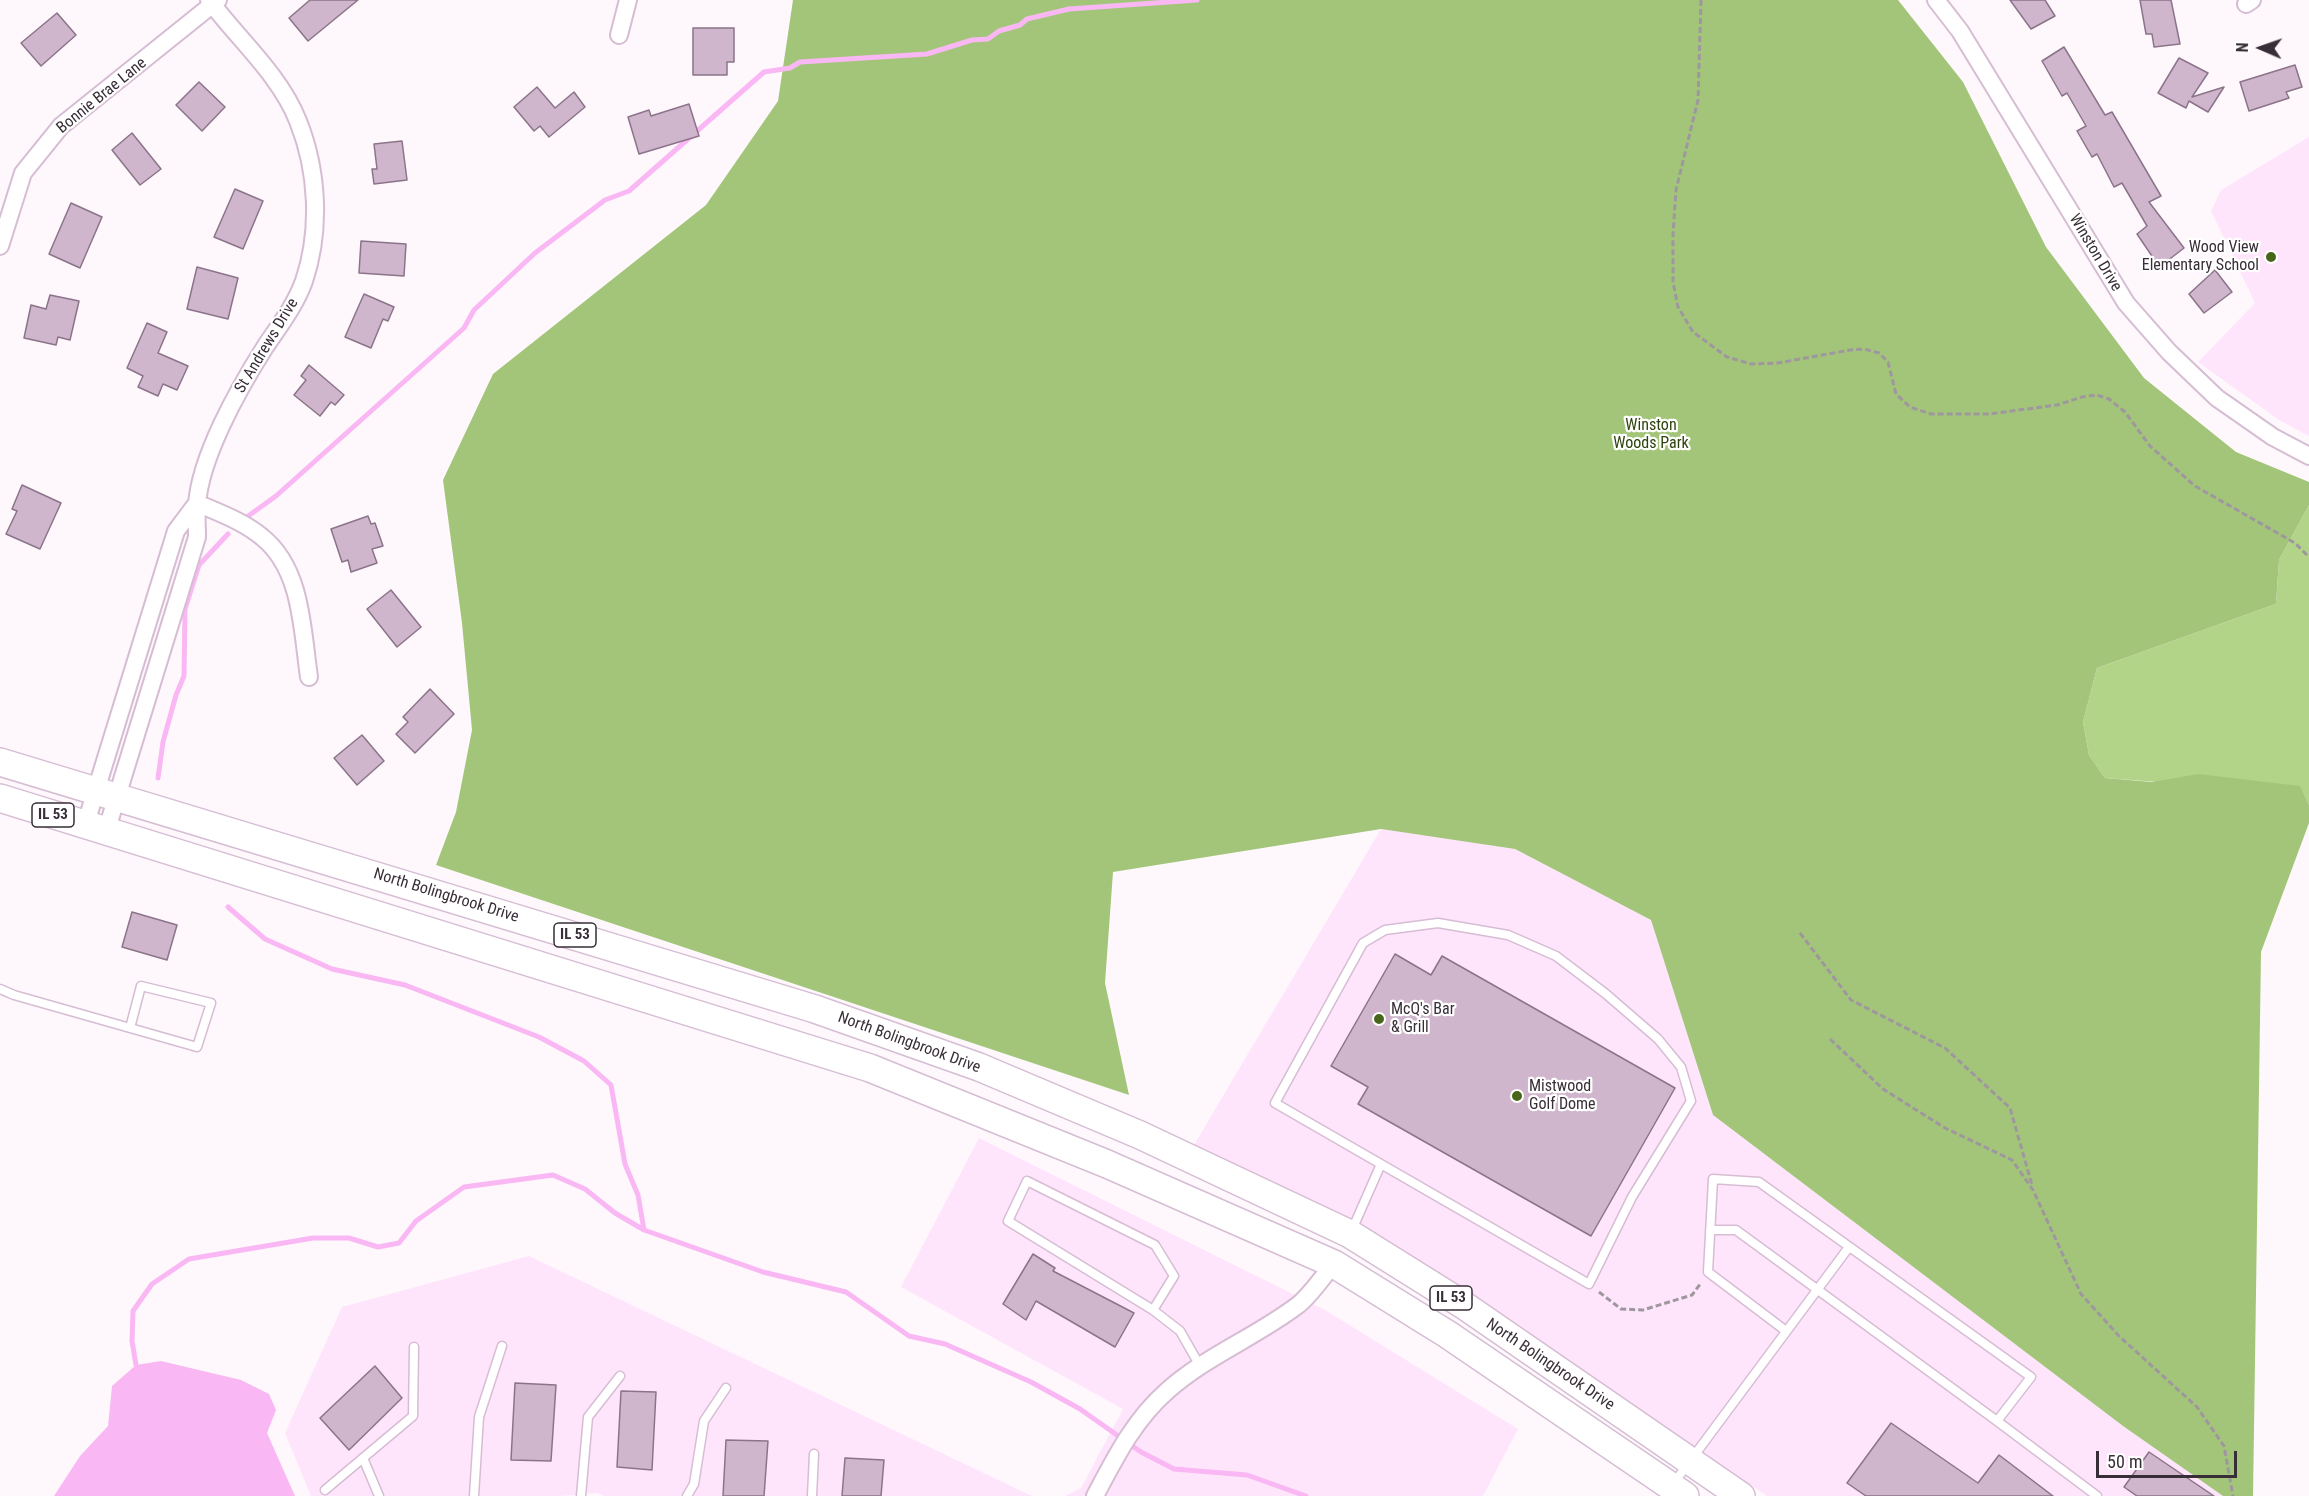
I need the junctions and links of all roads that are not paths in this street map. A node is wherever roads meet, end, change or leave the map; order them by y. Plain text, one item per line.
1 (628, 0) edge
2 (1936, 0) edge
3 (213, 1) edge
4 (619, 34) dead end
5 (0, 246) edge
6 (2309, 456) edge
7 (197, 503) junction
8 (309, 677) dead end
9 (0, 762) edge
10 (106, 795) junction
11 (0, 798) edge
12 (95, 829) junction
13 (0, 989) edge
14 (130, 1028) junction
15 (1381, 1164) junction
16 (1710, 1230) junction
17 (1350, 1234) junction
18 (1849, 1247) junction
19 (1334, 1264) junction
20 (1816, 1291) junction
21 (1154, 1310) junction
22 (1786, 1331) junction
23 (414, 1347) dead end
24 (502, 1347) dead end
25 (1200, 1366) junction
26 (620, 1376) dead end
27 (726, 1388) dead end
28 (1997, 1421) junction
29 (814, 1454) dead end
30 (363, 1458) junction
31 (1691, 1460) junction
32 (325, 1490) dead end
33 (1678, 1491) edge
34 (379, 1496) edge
35 (474, 1496) edge
36 (580, 1496) edge
37 (687, 1496) edge
38 (812, 1496) edge
39 (1095, 1496) edge
40 (1741, 1496) edge
41 (2097, 1496) edge

1 - 4 street
2 - 6 street, Winston Drive
3 - 5 street, Bonnie Brae Lane
3 - 7 street, St Andrews Drive
7 - 8 street
7 - 10 street, St Andrews Drive
9 - 10 main road, North Bolingbrook Drive / IL 53
10 - 12 street, St Andrews Drive
10 - 17 main road, North Bolingbrook Drive / IL 53
11 - 12 main road, North Bolingbrook Drive / IL 53
12 - 19 main road, North Bolingbrook Drive / IL 53
13 - 14 lane
14 - 14 lane
15 - 15 lane
15 - 17 lane
16 - 18 lane
16 - 20 lane
16 - 22 lane
17 - 31 main road, North Bolingbrook Drive / IL 53
18 - 20 lane
18 - 28 lane
19 - 25 street
19 - 33 main road, North Bolingbrook Drive / IL 53
20 - 22 lane
20 - 28 lane
21 - 21 lane
21 - 25 lane
22 - 31 lane
23 - 30 lane
24 - 35 lane
25 - 39 street
26 - 36 lane
27 - 37 lane
28 - 41 lane
29 - 38 lane
30 - 32 lane
30 - 34 lane
31 - 33 lane
31 - 40 main road, North Bolingbrook Drive / IL 53

